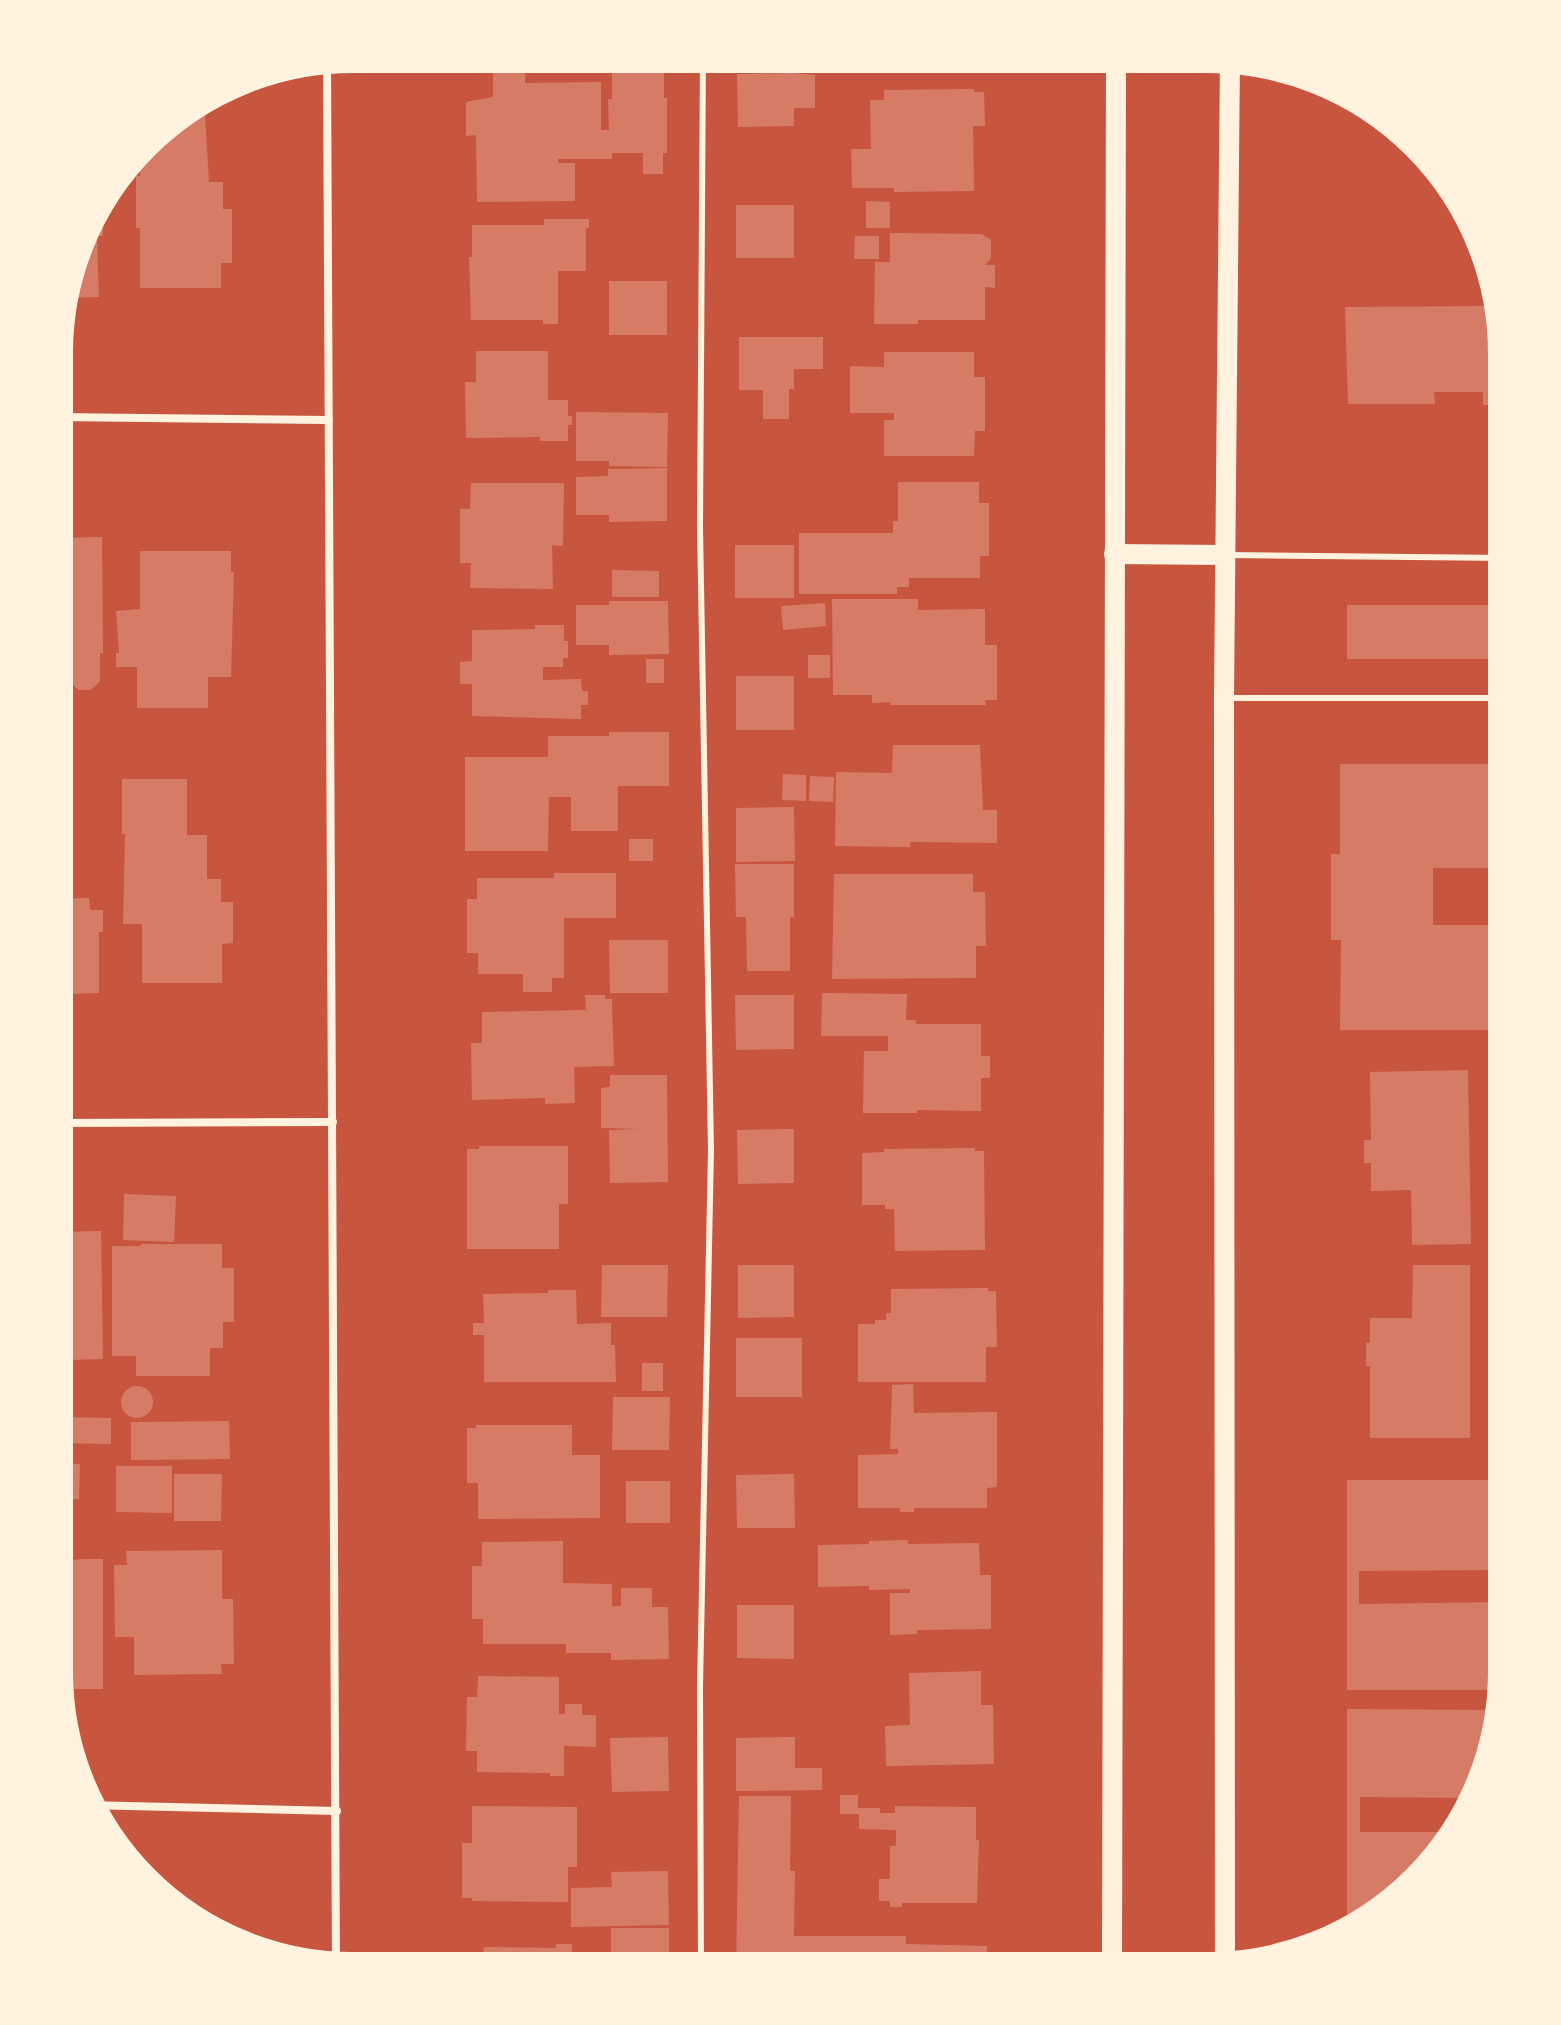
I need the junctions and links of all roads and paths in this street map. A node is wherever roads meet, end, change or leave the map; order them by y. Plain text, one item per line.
1 (1116, 68) edge
2 (327, 69) edge
3 (703, 69) edge
4 (1230, 69) edge
5 (68, 417) edge
6 (329, 420) junction
7 (1114, 554) junction
8 (1224, 555) junction
9 (1493, 558) edge
10 (1224, 698) junction
11 (1493, 698) edge
12 (333, 1122) junction
13 (68, 1123) edge
14 (101, 1805) edge
15 (337, 1811) junction
16 (336, 1956) edge
17 (1225, 1956) edge
18 (701, 1957) edge
19 (1112, 1957) edge

1 - 7 main road
2 - 6 street
3 - 18 lane
4 - 8 main road
5 - 6 street
6 - 12 street
7 - 8 main road
7 - 19 main road
8 - 9 lane
8 - 10 main road
10 - 11 lane
10 - 17 main road
12 - 13 street
12 - 15 street
14 - 15 street
15 - 16 street

